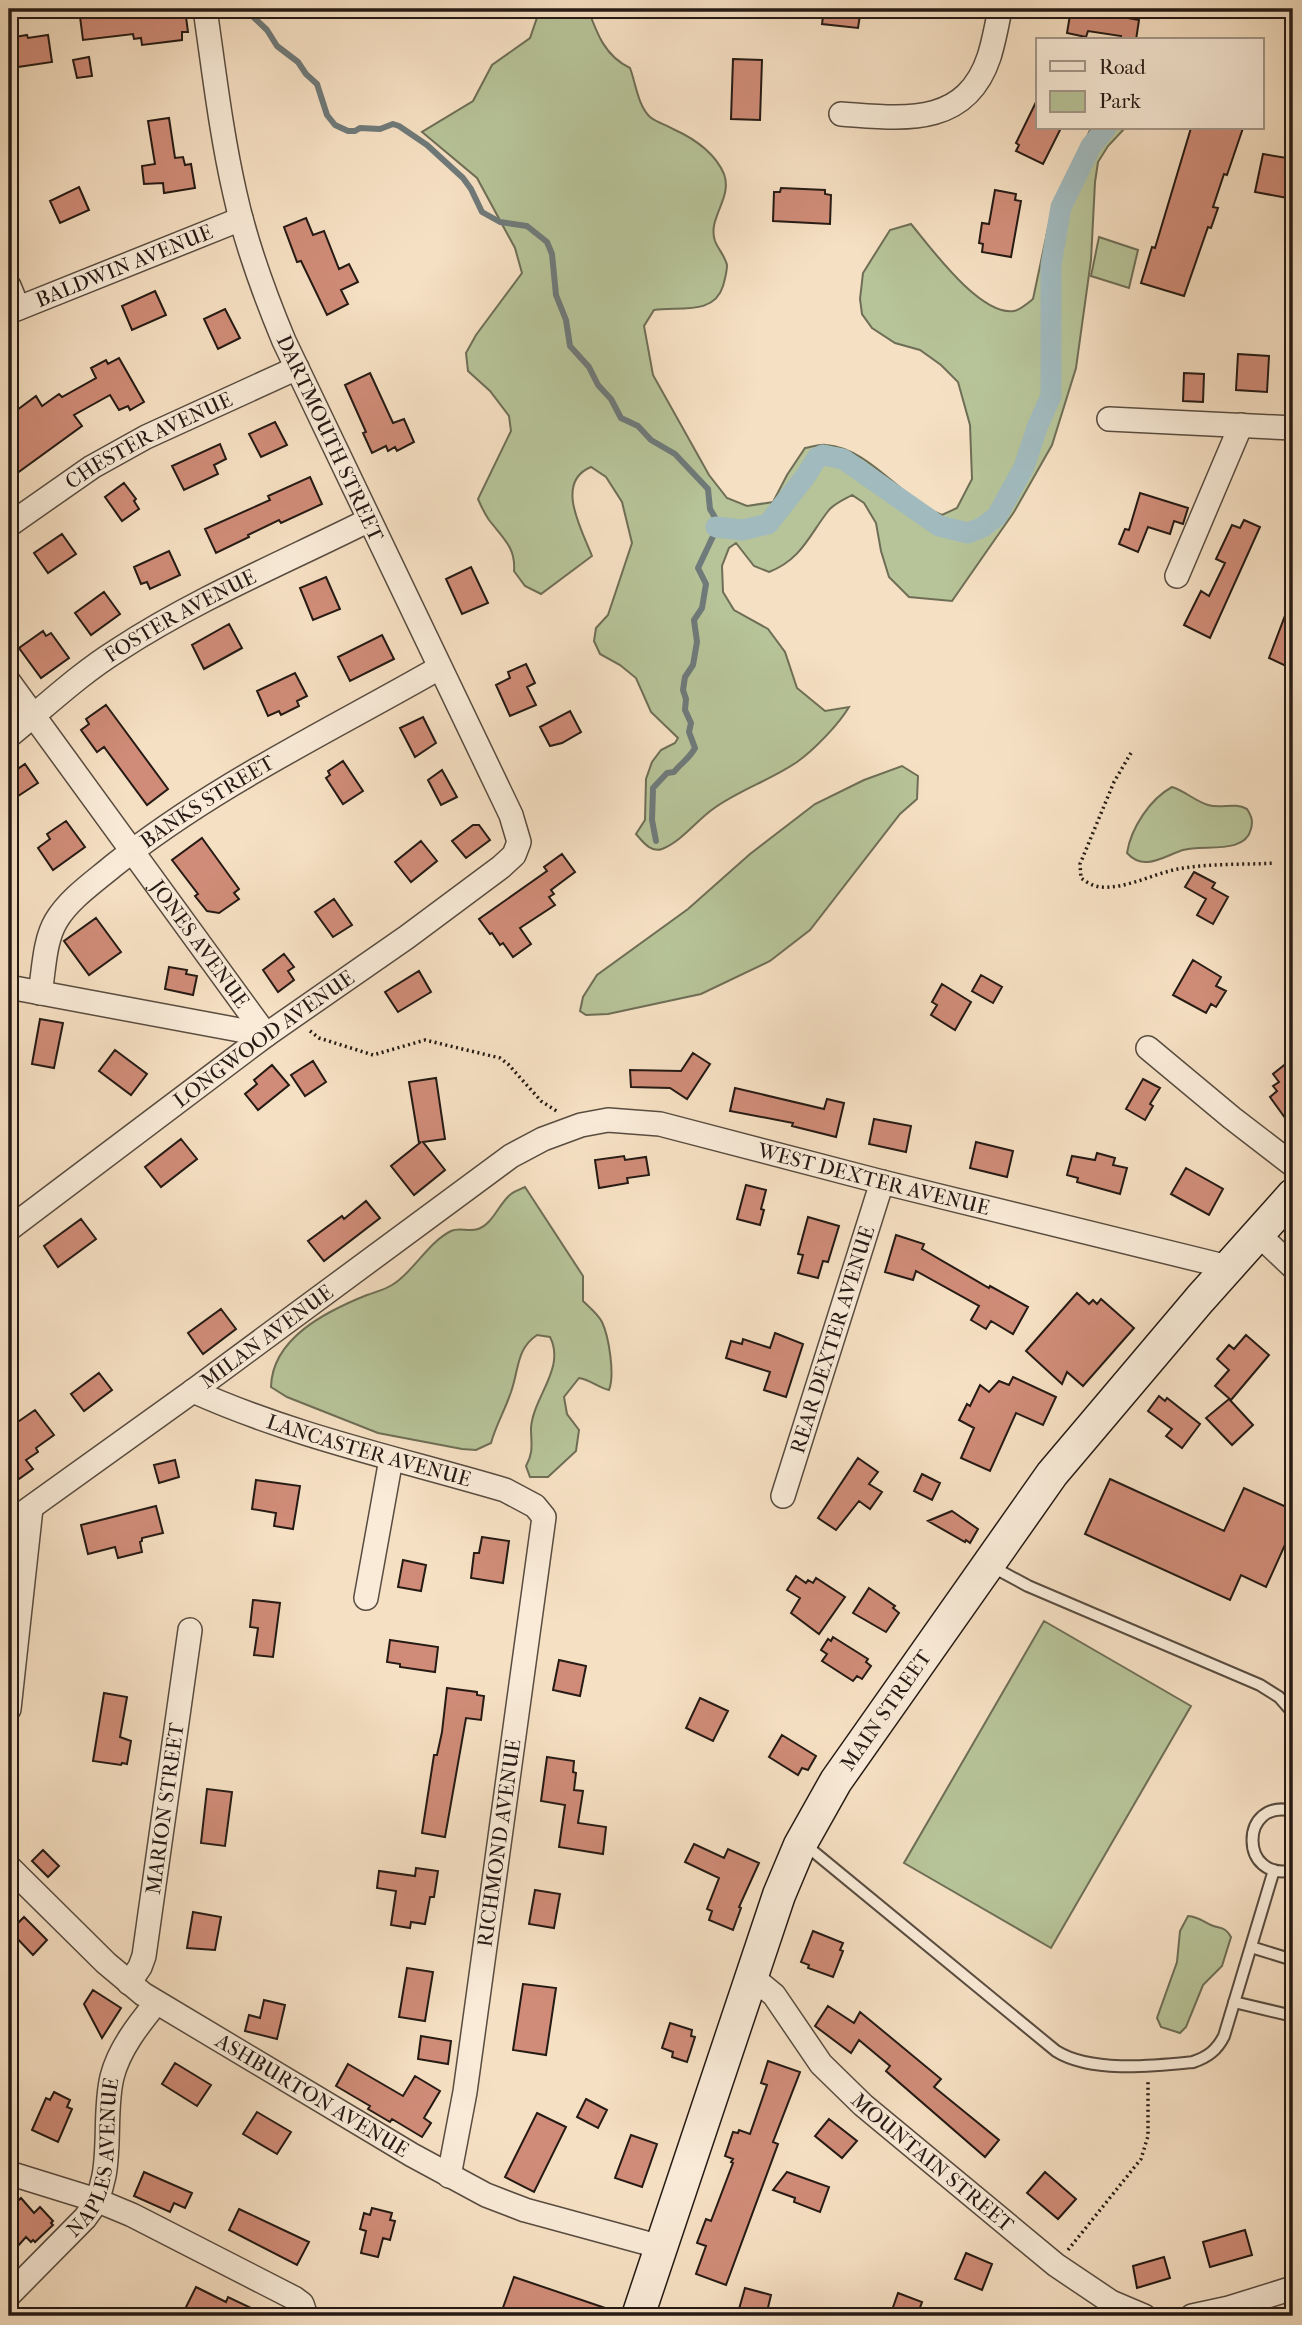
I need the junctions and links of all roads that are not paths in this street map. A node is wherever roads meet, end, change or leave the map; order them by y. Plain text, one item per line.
1 (205, 9) edge
2 (1000, 9) edge
3 (841, 114) dead end
4 (241, 219) junction
5 (9, 286) edge
6 (14, 310) edge
7 (297, 368) junction
8 (1110, 419) dead end
9 (1241, 425) junction
10 (1293, 428) edge
11 (369, 520) junction
12 (9, 525) edge
13 (1177, 576) dead end
14 (439, 668) junction
15 (9, 682) edge
16 (33, 715) junction
17 (9, 736) edge
18 (519, 846) joint
19 (131, 852) junction
20 (9, 988) edge
21 (40, 993) junction
22 (267, 1035) junction
23 (1147, 1048) dead end
24 (524, 1149) joint
25 (1293, 1165) edge
26 (882, 1182) junction
27 (1293, 1195) edge
28 (9, 1229) edge
29 (1258, 1234) junction
30 (1228, 1267) junction
31 (1293, 1267) edge
32 (193, 1391) junction
33 (391, 1459) junction
34 (783, 1496) dead end
35 (31, 1508) junction
36 (541, 1511) joint
37 (9, 1523) edge
38 (989, 1565) junction
39 (366, 1598) dead end
40 (190, 1630) dead end
41 (1289, 1704) edge
42 (9, 1709) edge
43 (1293, 1713) edge
44 (1293, 1808) edge
45 (802, 1842) junction
46 (9, 1867) edge
47 (1274, 1870) junction
48 (1293, 1870) edge
49 (1251, 1947) junction
50 (1293, 1960) edge
51 (751, 1976) junction
52 (129, 1983) junction
53 (1234, 2002) junction
54 (156, 2003) junction
55 (1293, 2016) edge
56 (9, 2173) edge
57 (449, 2176) junction
58 (96, 2200) junction
59 (661, 2247) junction
60 (1293, 2288) edge
61 (9, 2295) edge
62 (305, 2312) edge
63 (638, 2316) edge
64 (1143, 2316) edge
65 (1192, 2316) edge

1 - 4 street, DARTMOUTH STREET
2 - 3 street
4 - 6 street, BALDWIN AVENUE
4 - 7 street, DARTMOUTH STREET
5 - 6 street
7 - 11 street, DARTMOUTH STREET
7 - 12 street, CHESTER AVENUE
8 - 9 street
9 - 10 street
9 - 13 street
11 - 14 street, DARTMOUTH STREET
11 - 16 street, FOSTER AVENUE
14 - 18 street, DARTMOUTH STREET
14 - 19 street, BANKS STREET
15 - 16 street, JONES AVENUE
16 - 17 street, FOSTER AVENUE
16 - 19 street, JONES AVENUE
18 - 22 street, LONGWOOD AVENUE
19 - 21 street, BANKS STREET
19 - 22 street, JONES AVENUE
20 - 21 street
21 - 22 street
22 - 28 street, LONGWOOD AVENUE
23 - 25 street
24 - 26 street, WEST DEXTER AVENUE
24 - 32 street, MILAN AVENUE
26 - 30 street, WEST DEXTER AVENUE
26 - 34 street, REAR DEXTER AVENUE
27 - 29 main road, MAIN STREET
29 - 30 main road, MAIN STREET
29 - 31 street
30 - 38 main road, MAIN STREET
32 - 33 street, LANCASTER AVENUE
32 - 35 street, MILAN AVENUE
33 - 36 street, LANCASTER AVENUE
33 - 39 street
35 - 37 street, MILAN AVENUE
35 - 42 street
36 - 57 street, RICHMOND AVENUE
38 - 41 lane
38 - 45 main road, MAIN STREET
40 - 52 street, MARION STREET
41 - 43 lane
44 - 47 lane
45 - 51 main road, MAIN STREET
45 - 53 lane
46 - 52 street, ASHBURTON AVENUE
47 - 48 lane
47 - 49 lane
49 - 50 lane
49 - 53 lane
51 - 59 main road, MAIN STREET
51 - 64 street, MOUNTAIN STREET
52 - 54 street, ASHBURTON AVENUE
53 - 55 lane
54 - 57 street, ASHBURTON AVENUE
54 - 58 street, NAPLES AVENUE
56 - 58 street
57 - 59 street, ASHBURTON AVENUE
58 - 61 street, NAPLES AVENUE
58 - 62 street
59 - 63 main road, MAIN STREET
60 - 65 street

